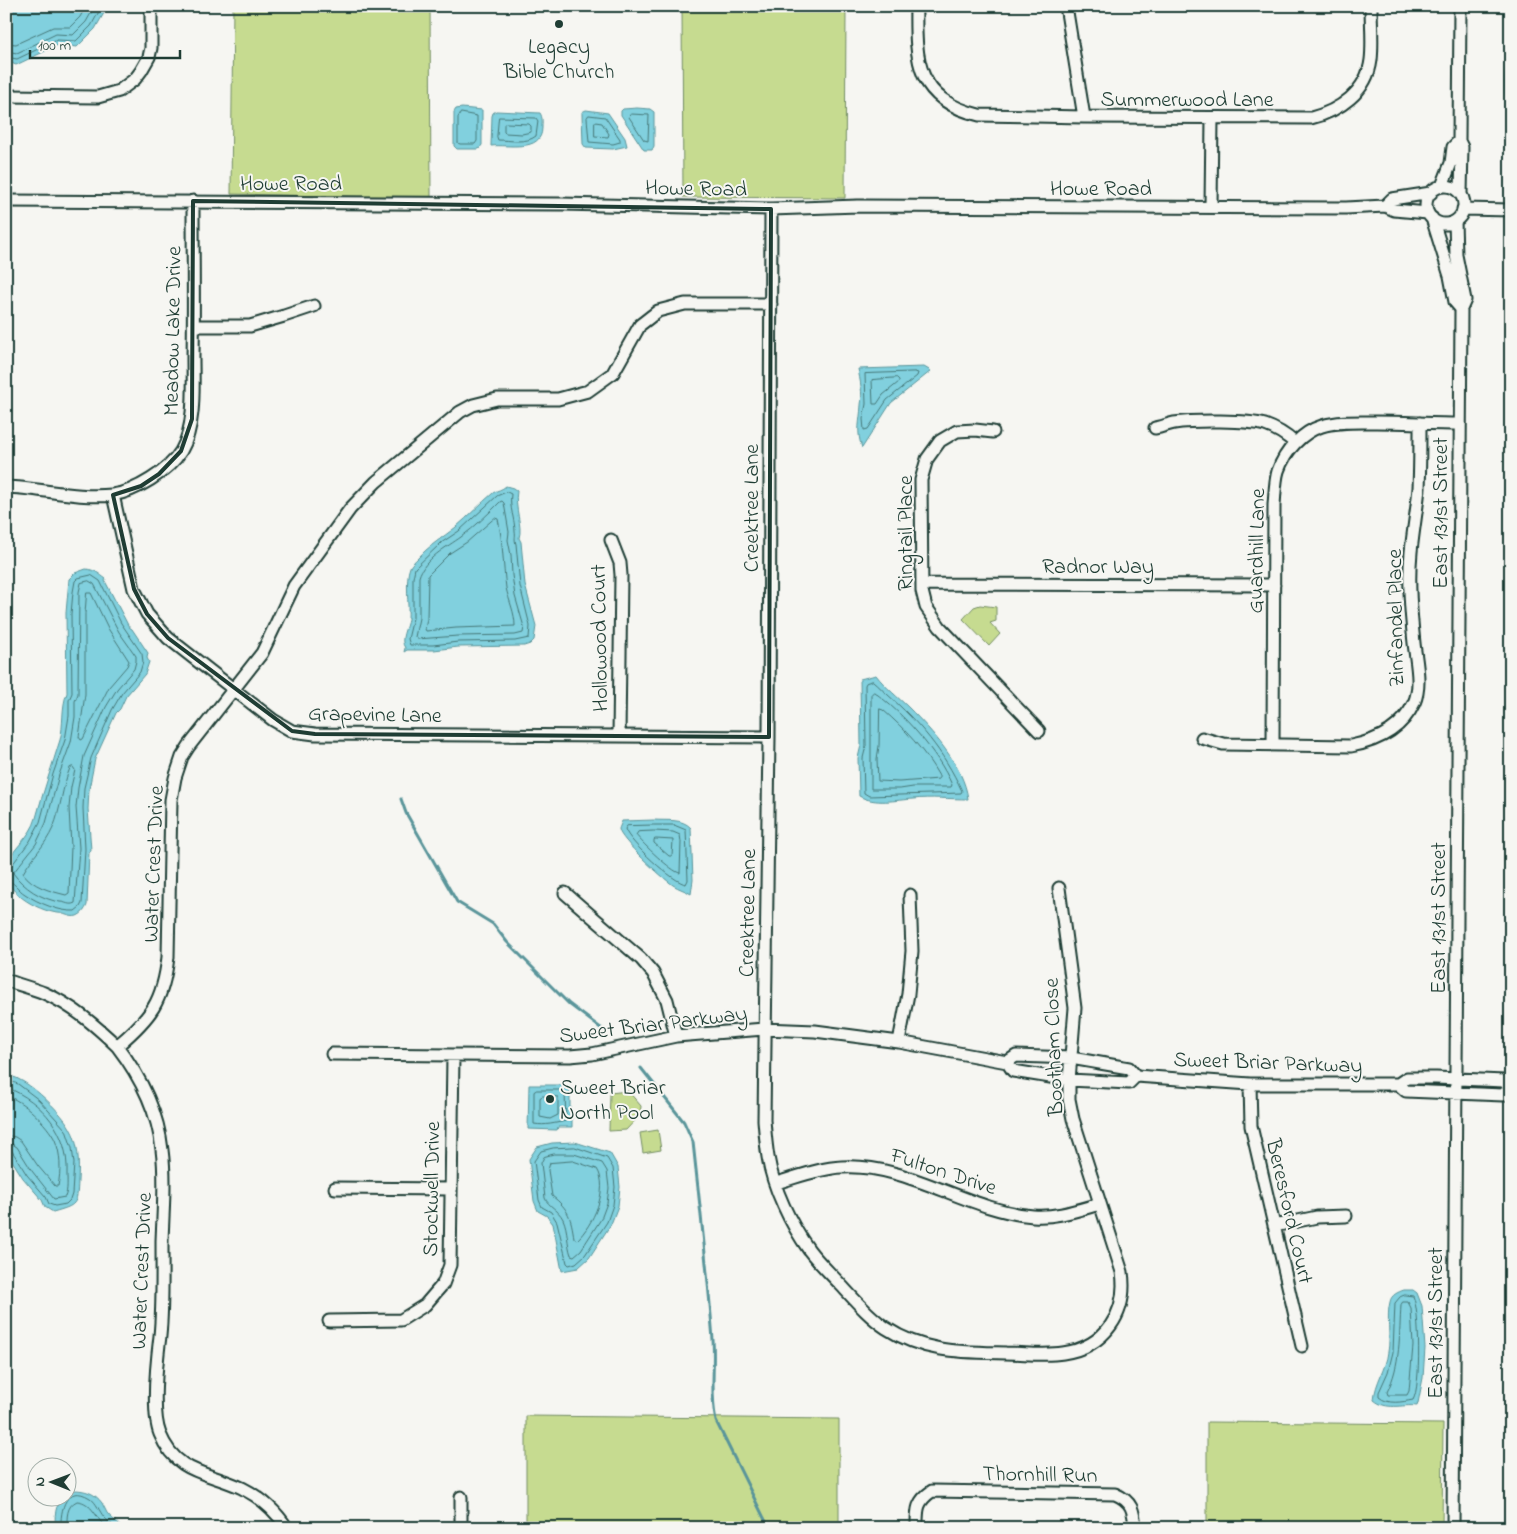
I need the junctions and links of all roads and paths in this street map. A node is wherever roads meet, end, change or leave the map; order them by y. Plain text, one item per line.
1 (151, 6) edge
2 (916, 6) edge
3 (1066, 6) edge
4 (1371, 6) edge
5 (1460, 6) edge
6 (6, 96) edge
7 (1084, 117) junction
8 (1212, 118) junction
9 (1459, 141) junction
10 (1442, 186) junction
11 (1431, 193) junction
12 (1461, 194) junction
13 (6, 200) edge
14 (193, 201) junction
15 (1385, 206) junction
16 (771, 208) junction
17 (1211, 208) junction
18 (1464, 209) junction
19 (1511, 210) edge
20 (1430, 215) junction
21 (1455, 221) junction
22 (771, 304) junction
23 (314, 306) dead end
24 (1461, 309) junction
25 (194, 326) junction
26 (1420, 423) junction
27 (1460, 424) junction
28 (1155, 428) dead end
29 (993, 432) dead end
30 (1295, 443) junction
31 (6, 488) edge
32 (113, 495) junction
33 (611, 540) dead end
34 (922, 584) junction
35 (1274, 585) junction
36 (234, 690) junction
37 (1039, 731) dead end
38 (619, 736) junction
39 (769, 737) junction
40 (1202, 738) dead end
41 (1273, 745) junction
42 (1059, 888) dead end
43 (565, 893) dead end
44 (910, 895) dead end
45 (6, 980) edge
46 (764, 1029) junction
47 (676, 1036) junction
48 (899, 1042) junction
49 (117, 1046) junction
50 (332, 1054) dead end
51 (453, 1056) junction
52 (1071, 1058) junction
53 (1007, 1062) junction
54 (1136, 1076) junction
55 (1069, 1080) junction
56 (1456, 1080) junction
57 (1250, 1084) junction
58 (1398, 1084) junction
59 (1510, 1087) edge
60 (1456, 1094) junction
61 (776, 1183) junction
62 (335, 1188) dead end
63 (451, 1189) junction
64 (1100, 1204) junction
65 (1346, 1216) dead end
66 (1274, 1226) junction
67 (1116, 1317) joint
68 (329, 1321) dead end
69 (1302, 1346) dead end
70 (461, 1497) dead end
71 (287, 1528) edge
72 (461, 1528) edge
73 (917, 1528) edge
74 (1135, 1528) edge
75 (1453, 1528) edge

1 - 6 street
2 - 7 street, Summerwood Lane
3 - 7 street
4 - 8 street, Summerwood Lane
5 - 9 street
7 - 8 street, Summerwood Lane
8 - 17 street
9 - 10 street
9 - 12 street
10 - 11 street
10 - 12 street
11 - 15 street, Howe Road
11 - 20 street
12 - 18 street
13 - 14 street, Howe Road
14 - 16 street, Howe Road
14 - 25 street, Meadow Lake Drive
15 - 17 street, Howe Road
15 - 20 street, Howe Road
16 - 17 street, Howe Road
16 - 22 street, Creektree Lane
18 - 19 street
18 - 21 street
20 - 21 street
20 - 24 street, East 131st Street
21 - 24 street, East 131st Street
22 - 36 street, Water Crest Drive
22 - 39 street, Creektree Lane
23 - 25 street
24 - 27 street, East 131st Street
25 - 32 street, Meadow Lake Drive
26 - 27 street, Guardhill Lane
26 - 30 street, Guardhill Lane
26 - 41 street, Zinfandel Place
27 - 56 street, East 131st Street
28 - 30 street
29 - 34 street, Ringtail Place
30 - 35 street, Guardhill Lane
31 - 32 street, Meadow Lake Drive
32 - 36 street, Grapevine Lane
33 - 38 street, Hollowood Court
34 - 35 street, Radnor Way
34 - 37 street, Ringtail Place
35 - 41 street, Guardhill Lane
36 - 38 street, Grapevine Lane
36 - 49 street, Water Crest Drive
38 - 39 street, Grapevine Lane
39 - 46 street, Creektree Lane
40 - 41 street, Zinfandel Place
42 - 52 street, Bootham Close
43 - 47 street
44 - 48 street
45 - 49 street
46 - 47 street, Sweet Briar Parkway
46 - 48 street, Sweet Briar Parkway
46 - 61 street, Creektree Lane
47 - 51 street, Sweet Briar Parkway
48 - 53 street, Sweet Briar Parkway
49 - 71 street, Water Crest Drive
50 - 51 street, Sweet Briar Parkway
51 - 63 street, Stockwell Drive
52 - 53 street, Sweet Briar Parkway
52 - 54 street, Sweet Briar Parkway
52 - 55 street, Bootham Close
53 - 55 street, Sweet Briar Parkway
54 - 55 street, Sweet Briar Parkway
54 - 57 street, Sweet Briar Parkway
55 - 64 street, Bootham Close
56 - 58 street, Sweet Briar Parkway
56 - 59 street, Sweet Briar Parkway
56 - 60 street, East 131st Street
57 - 58 street, Sweet Briar Parkway
57 - 66 street, Beresford Court
58 - 60 street, Sweet Briar Parkway
59 - 60 street, Sweet Briar Parkway
60 - 75 street, East 131st Street
61 - 64 street, Fulton Drive
61 - 67 street, Creektree Lane
62 - 63 street
63 - 68 street, Stockwell Drive
64 - 67 street, Bootham Close
65 - 66 street
66 - 69 street, Beresford Court
70 - 72 street
73 - 74 street, Thornhill Run

